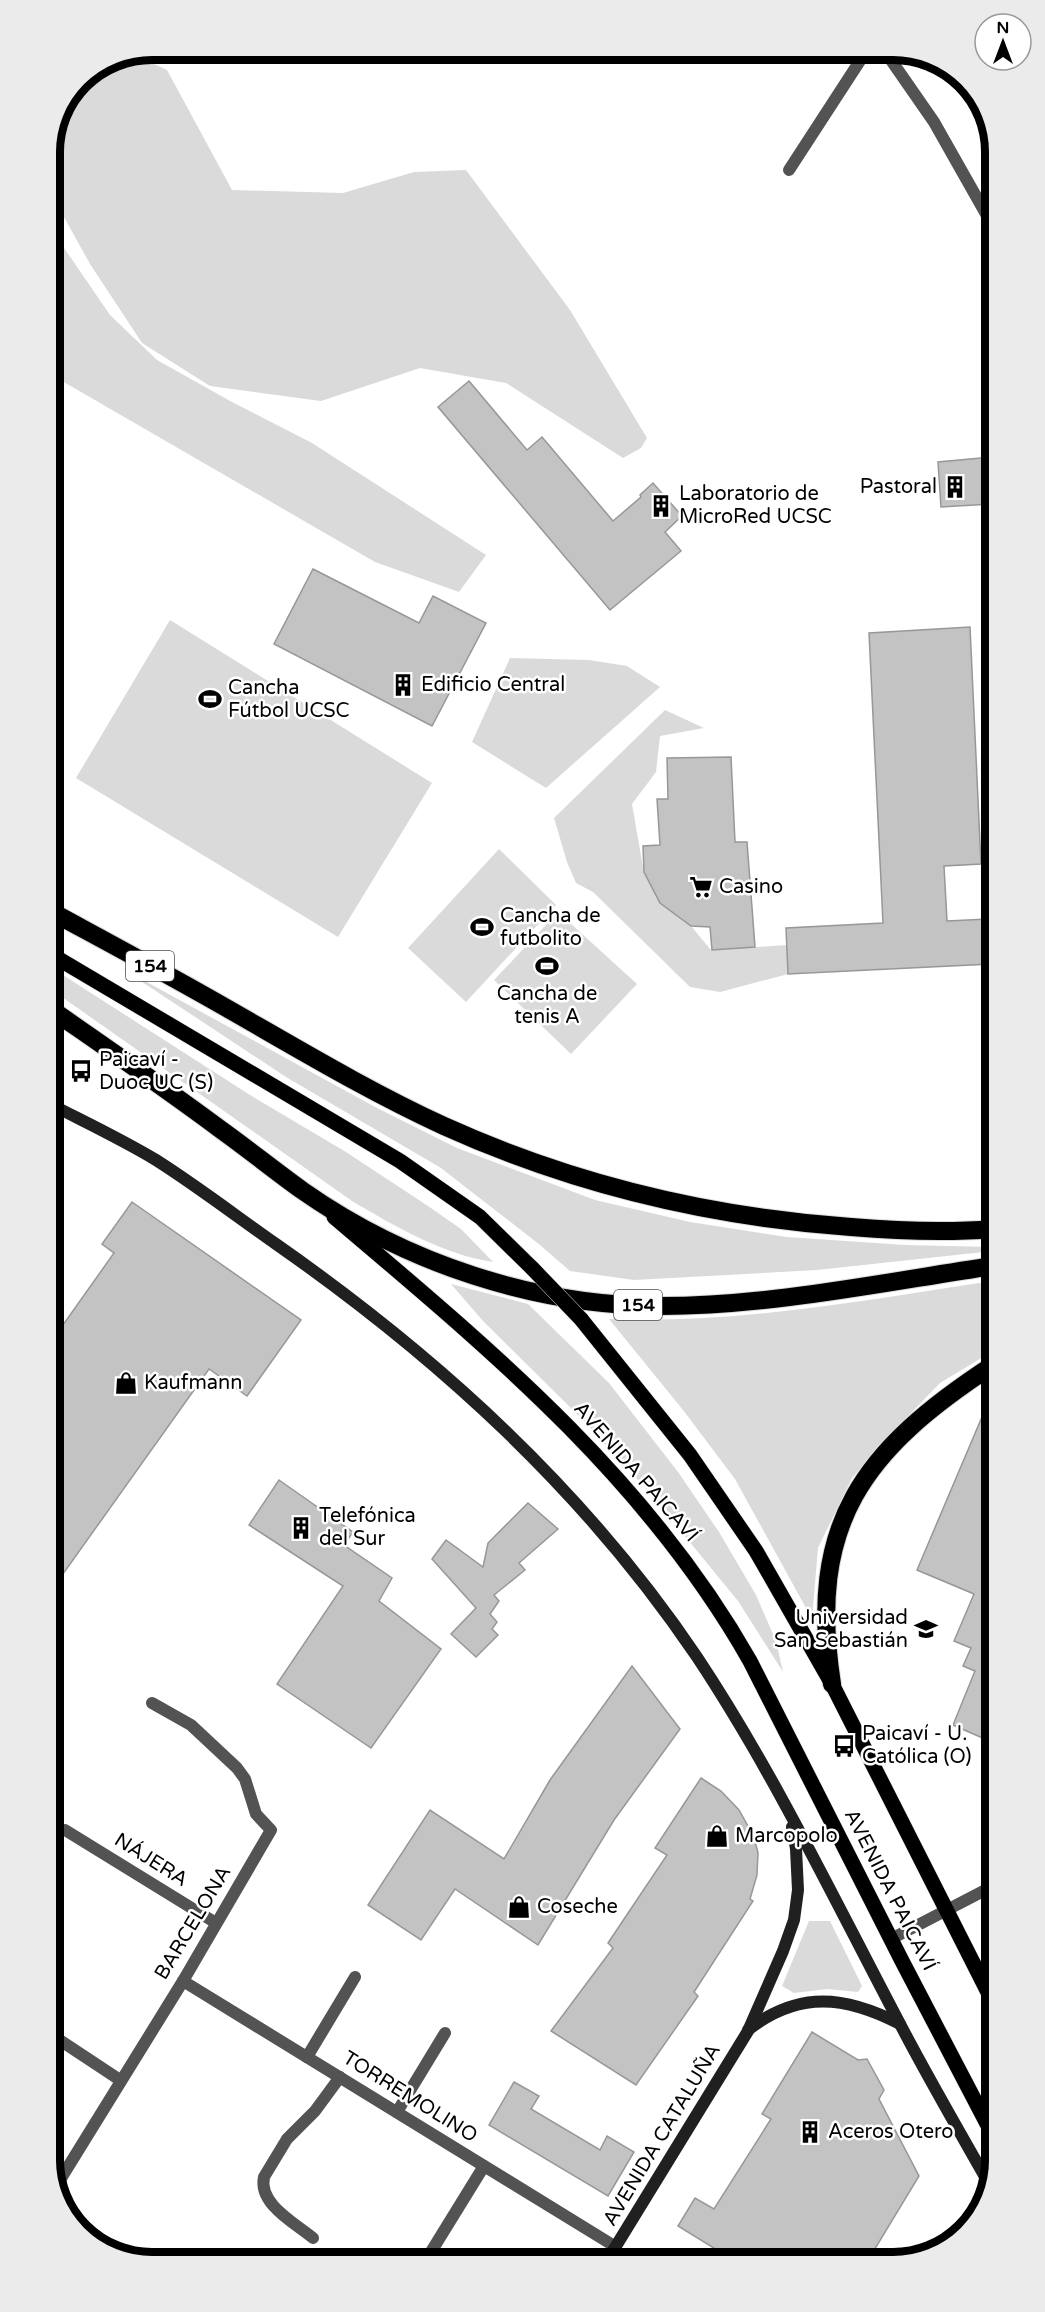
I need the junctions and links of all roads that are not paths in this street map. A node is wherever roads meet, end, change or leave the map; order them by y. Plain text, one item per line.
1 (860, 60) edge
2 (891, 60) edge
3 (789, 170) dead end
4 (985, 212) edge
5 (60, 916) edge
6 (60, 960) edge
7 (60, 1016) edge
8 (60, 1109) edge
9 (304, 1192) junction
10 (985, 1229) edge
11 (985, 1267) edge
12 (985, 1371) edge
13 (832, 1684) junction
14 (152, 1704) dead end
15 (789, 1814) junction
16 (65, 1830) dead end
17 (985, 1891) edge
18 (981, 1893) junction
19 (985, 1894) edge
20 (947, 1911) junction
21 (216, 1923) junction
22 (891, 1939) junction
23 (355, 1977) dead end
24 (183, 1981) junction
25 (985, 1986) edge
26 (900, 2025) junction
27 (748, 2031) junction
28 (445, 2033) dead end
29 (60, 2040) edge
30 (307, 2057) junction
31 (340, 2077) junction
32 (120, 2080) junction
33 (397, 2112) junction
34 (985, 2120) edge
35 (484, 2166) junction
36 (984, 2174) edge
37 (62, 2176) edge
38 (313, 2238) dead end
39 (616, 2247) junction
40 (431, 2252) edge
41 (613, 2252) edge

1 - 3 street
2 - 4 street
5 - 10 highway, 154
6 - 13 main road, AVENIDA PAICAVÍ, bridge
7 - 9 highway, 154
8 - 15 street
9 - 11 highway, 154
9 - 22 main road, AVENIDA PAICAVÍ
12 - 13 highway
13 - 20 main road, AVENIDA PAICAVÍ
14 - 21 street, BARCELONA
15 - 26 street
15 - 27 street, AVENIDA CATALUÑA
16 - 21 street, NÁJERA
17 - 18 street
18 - 19 street
18 - 20 street
20 - 22 street
20 - 25 main road, AVENIDA PAICAVÍ
21 - 24 street, BARCELONA
22 - 34 main road, AVENIDA PAICAVÍ
23 - 30 street
24 - 30 street, TORREMOLINO
24 - 32 street, BARCELONA
26 - 27 street, AVENIDA CATALUÑA
26 - 36 street
27 - 39 street, AVENIDA CATALUÑA
28 - 33 street
29 - 32 street
30 - 31 street, TORREMOLINO
31 - 33 street, TORREMOLINO
31 - 38 street
32 - 37 street, BARCELONA
33 - 35 street, TORREMOLINO
35 - 39 street, TORREMOLINO
35 - 40 street
39 - 41 street, AVENIDA CATALUÑA

